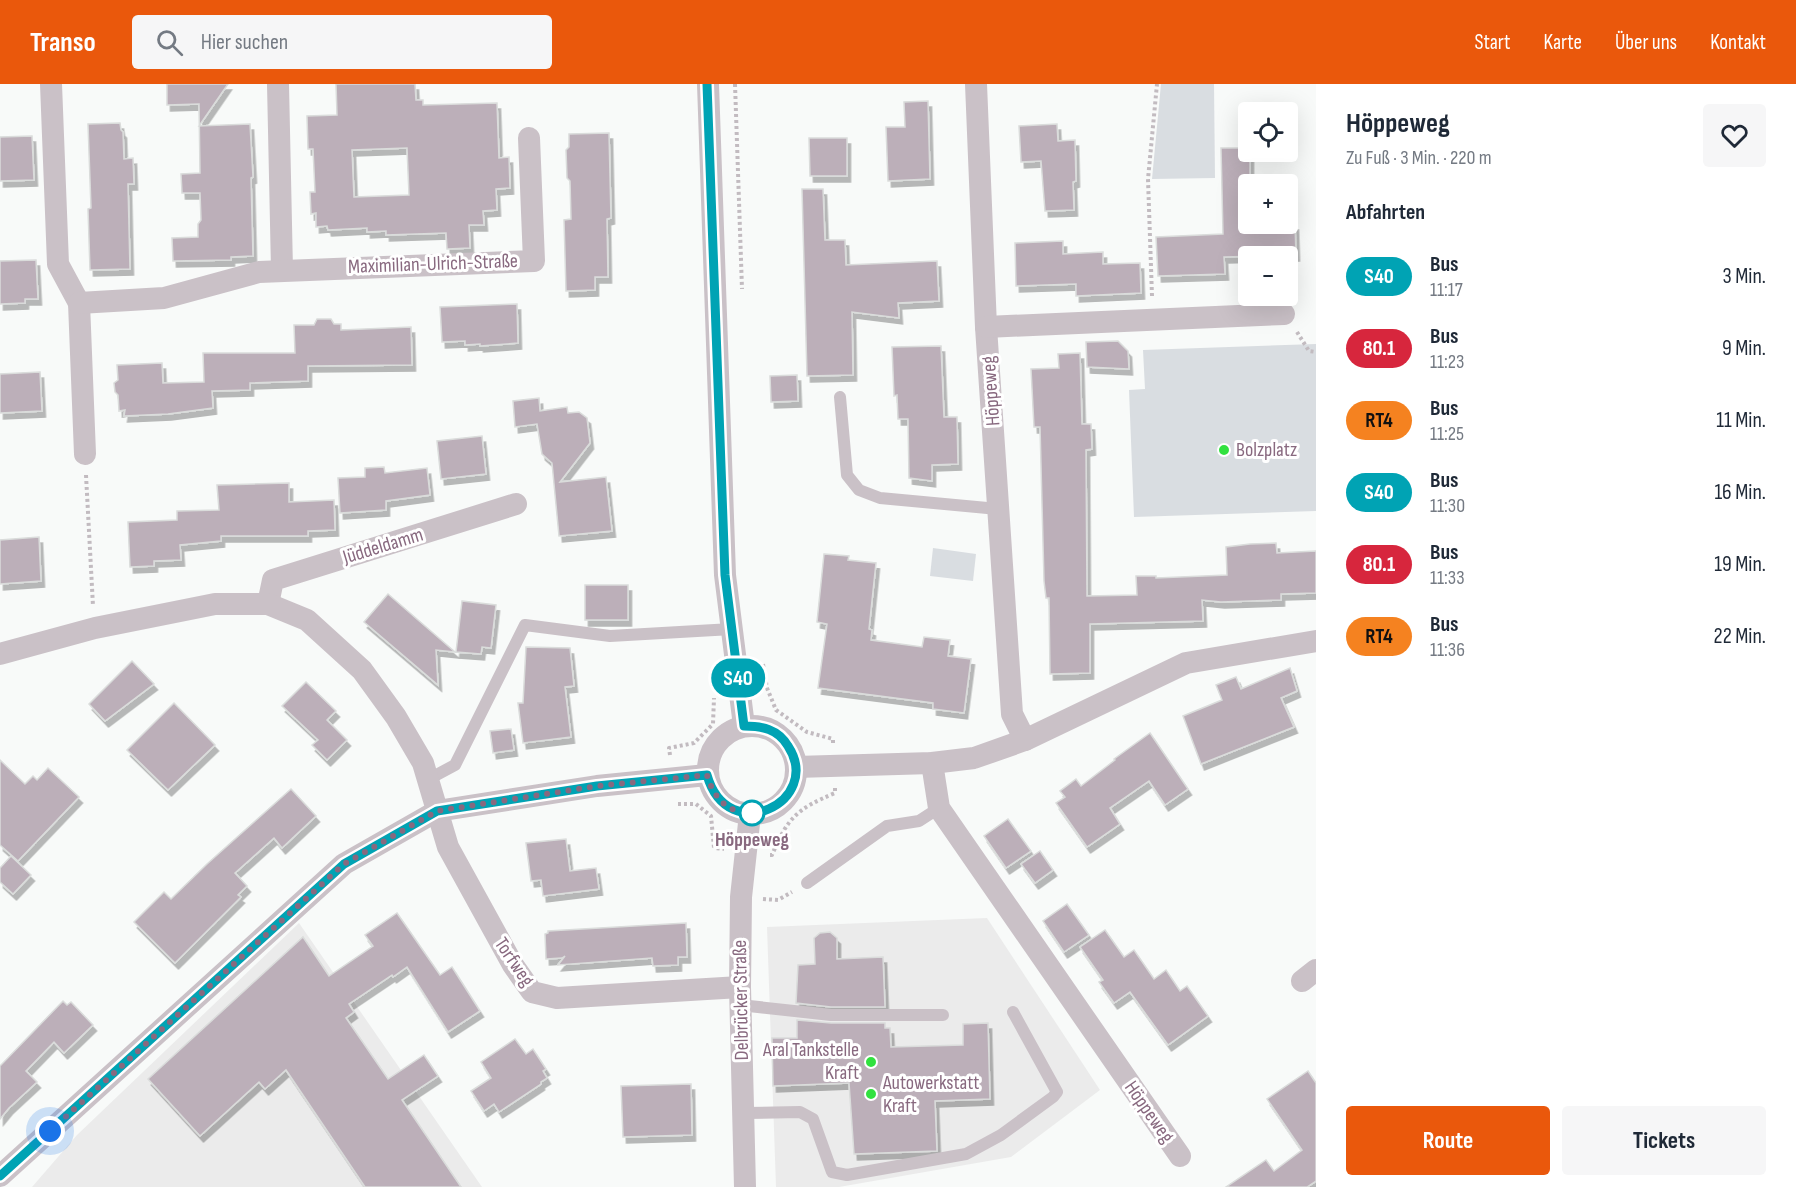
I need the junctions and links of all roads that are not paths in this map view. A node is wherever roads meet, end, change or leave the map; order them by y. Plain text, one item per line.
1 (51, 84) edge
2 (278, 84) edge
3 (708, 84) edge
4 (976, 84) edge
5 (529, 138) dead end
6 (282, 270) junction
7 (79, 303) junction
8 (1284, 314) dead end
9 (987, 327) junction
10 (840, 397) dead end
11 (85, 454) road end
12 (516, 504) dead end
13 (999, 509) junction
14 (268, 604) junction
15 (732, 629) junction
16 (1316, 641) edge
17 (0, 654) edge
18 (744, 726) junction
19 (1024, 740) junction
20 (932, 763) junction
21 (796, 767) junction
22 (707, 775) junction
23 (428, 780) junction
24 (939, 808) junction
25 (437, 811) junction
26 (750, 814) junction
27 (807, 883) road end
28 (740, 996) junction
29 (1013, 1012) dead end
30 (943, 1015) dead end
31 (743, 1113) junction
32 (1179, 1156) dead end
33 (0, 1176) edge
34 (745, 1187) edge

1 - 7 street
2 - 6 street
3 - 15 street
4 - 9 street, Höppeweg
5 - 6 street, Maximilian-Ulrich-Straße
6 - 7 street, Maximilian-Ulrich-Straße
7 - 11 street
8 - 9 street, Höppeweg
9 - 13 street, Höppeweg
10 - 13 lane
12 - 14 street, Jüddeldamm
13 - 19 street, Höppeweg
14 - 17 street
14 - 23 street
15 - 18 street
15 - 23 lane
16 - 19 street
18 - 21 street
18 - 22 street
19 - 20 street
20 - 21 street
20 - 24 street, Höppeweg
21 - 26 street
22 - 25 street
22 - 26 street
23 - 25 street
24 - 27 lane
24 - 32 street, Höppeweg
25 - 28 street, Torfweg
25 - 33 street
26 - 28 street, Delbrücker Straße
28 - 30 lane
28 - 31 street, Delbrücker Straße
29 - 31 lane
31 - 34 street, Delbrücker Straße

